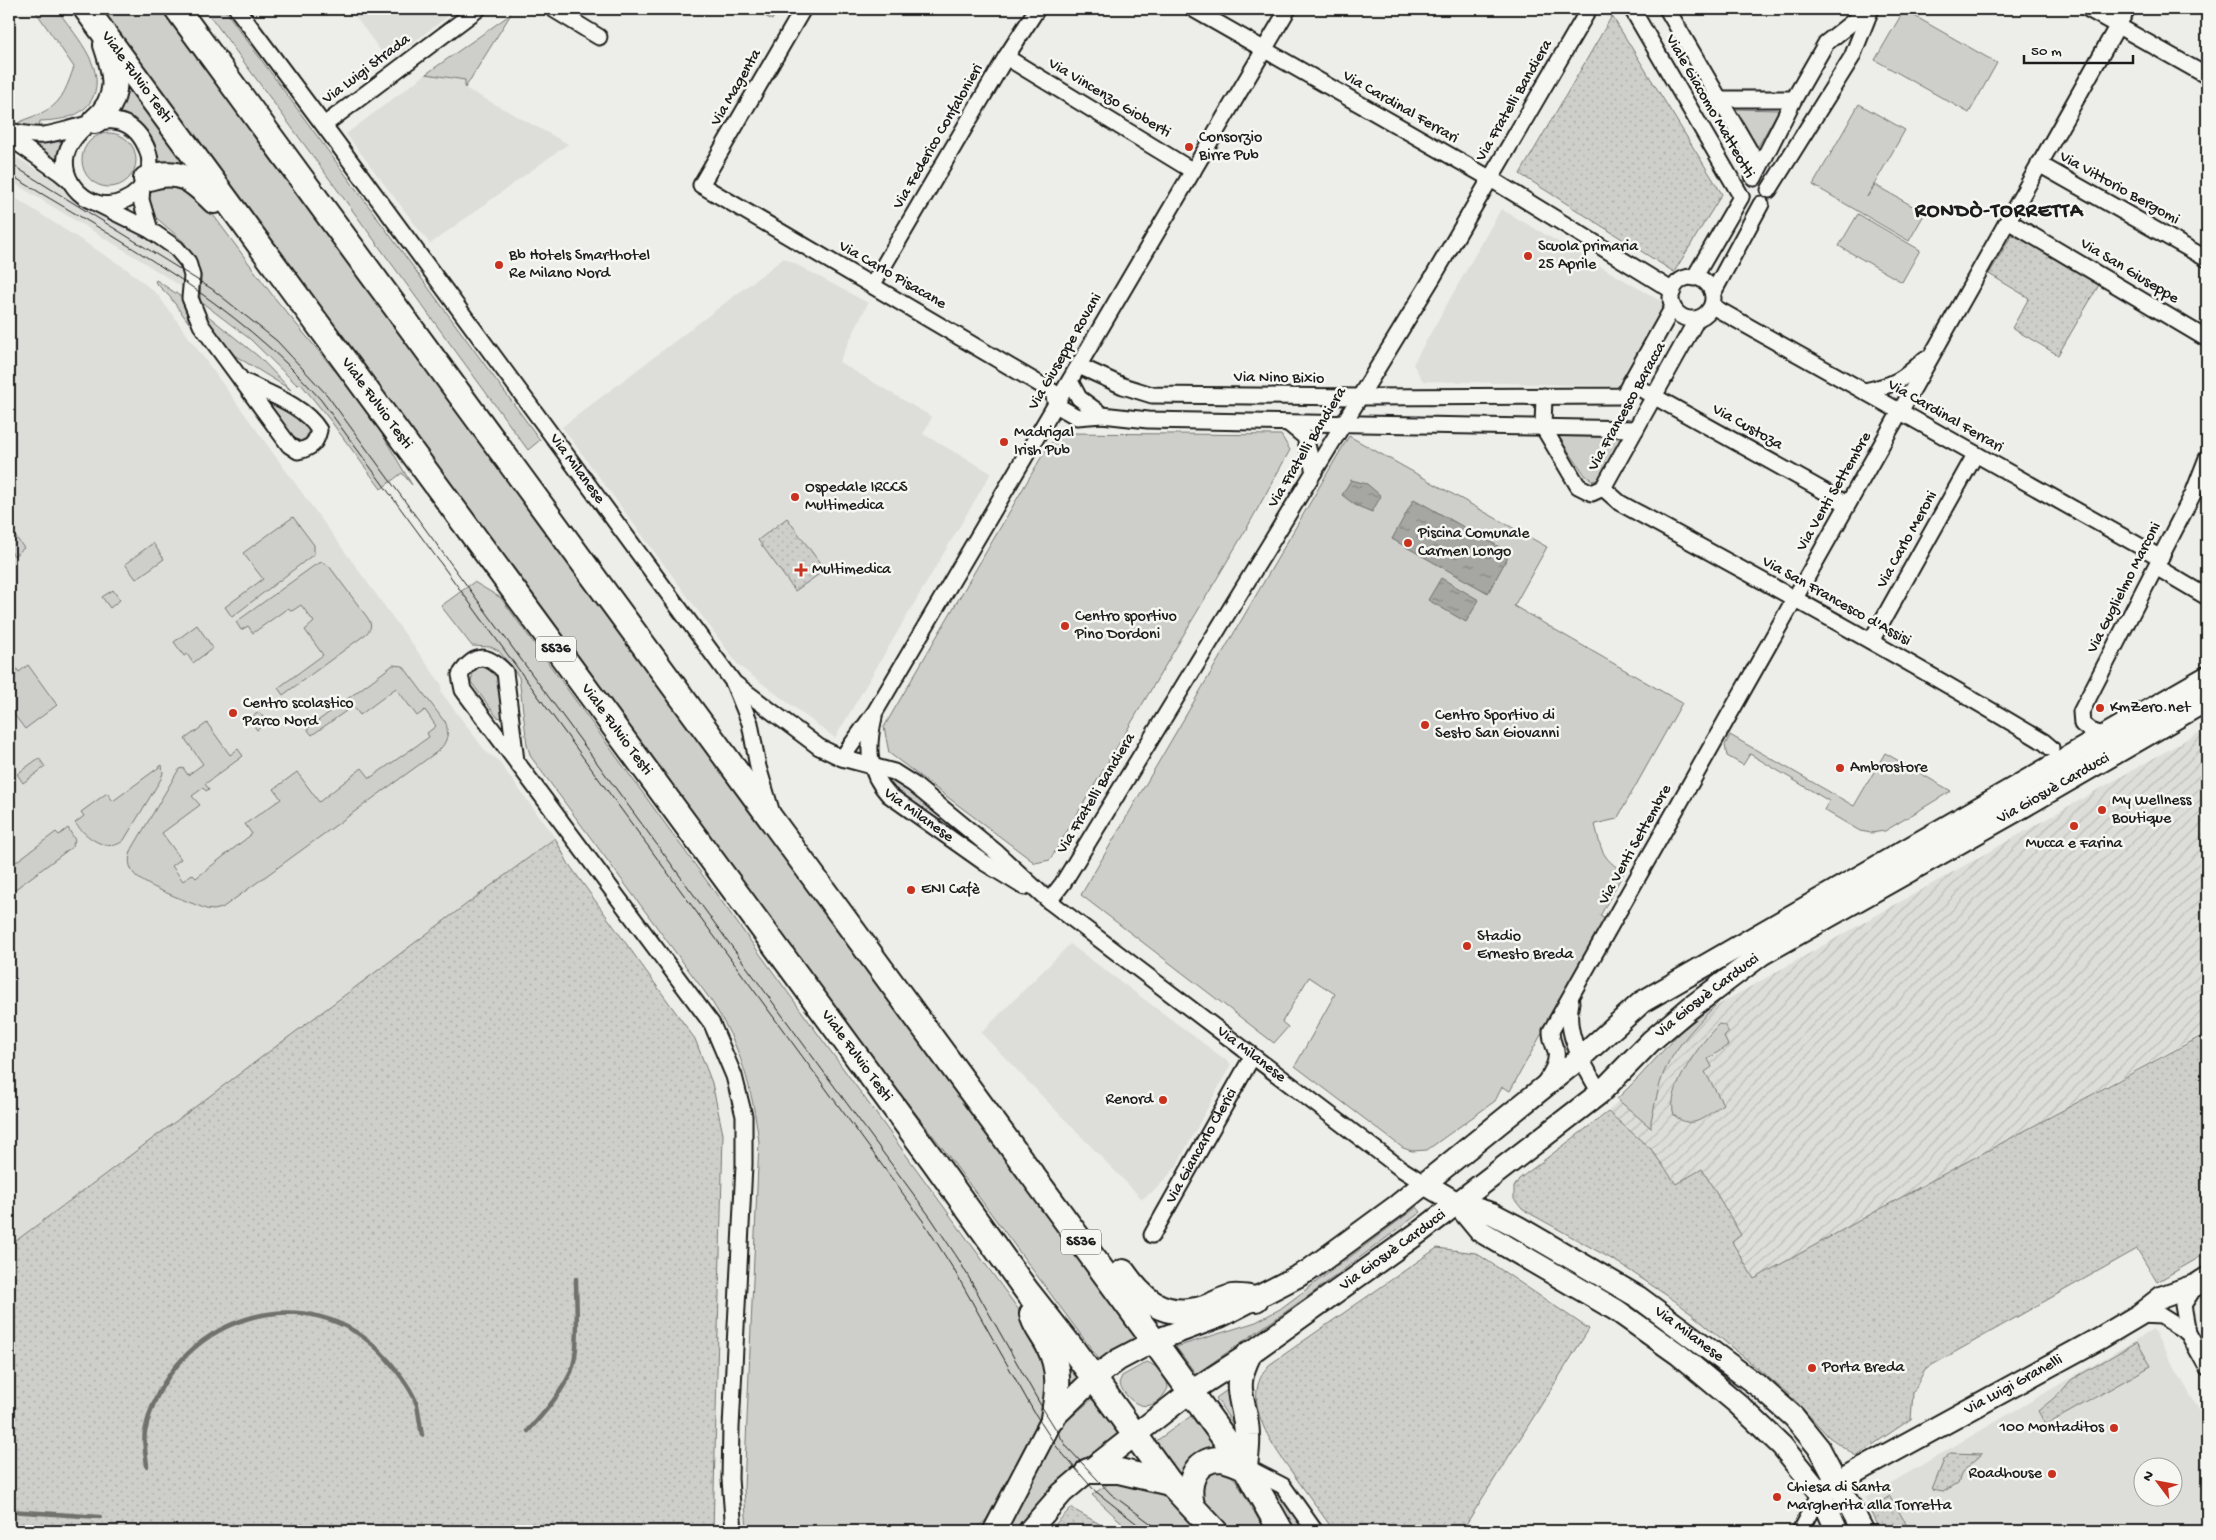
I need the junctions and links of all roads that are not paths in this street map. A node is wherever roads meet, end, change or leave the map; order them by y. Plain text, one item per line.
1 (86, 9) edge
2 (237, 9) edge
3 (478, 9) edge
4 (553, 9) edge
5 (803, 9) edge
6 (1036, 9) edge
7 (1193, 9) edge
8 (1288, 9) edge
9 (1589, 9) edge
10 (1632, 9) edge
11 (1667, 9) edge
12 (1870, 9) edge
13 (2088, 9) edge
14 (2127, 9) edge
15 (180, 12) edge
16 (2118, 25) junction
17 (101, 30) junction
18 (599, 37) dead end
19 (1264, 50) junction
20 (1006, 57) junction
21 (2207, 76) edge
22 (1720, 99) junction
23 (1794, 99) junction
24 (91, 124) junction
25 (324, 125) junction
26 (9, 131) edge
27 (9, 137) edge
28 (2039, 164) junction
29 (1193, 170) junction
30 (1754, 178) junction
31 (1491, 179) junction
32 (70, 181) junction
33 (144, 183) junction
34 (701, 185) joint
35 (1769, 190) junction
36 (1741, 197) junction
37 (98, 204) junction
38 (1761, 204) junction
39 (2008, 221) junction
40 (150, 230) junction
41 (2207, 259) edge
42 (1694, 278) junction
43 (873, 284) junction
44 (1673, 291) junction
45 (1712, 300) junction
46 (1673, 307) junction
47 (307, 312) junction
48 (1697, 319) junction
49 (2207, 338) edge
50 (1935, 350) junction
51 (1078, 366) junction
52 (241, 380) junction
53 (1070, 381) junction
54 (1627, 390) junction
55 (1864, 392) junction
56 (1152, 395) junction
57 (1544, 396) junction
58 (1654, 396) junction
59 (1360, 397) junction
60 (1056, 405) junction
61 (1900, 414) junction
62 (1102, 415) junction
63 (1148, 420) junction
64 (1289, 424) junction
65 (1342, 425) junction
66 (1543, 427) junction
67 (1636, 428) junction
68 (1975, 455) junction
69 (2207, 458) edge
70 (1314, 472) junction
71 (1604, 488) junction
72 (1847, 504) junction
73 (2158, 563) junction
74 (2207, 597) edge
75 (1794, 598) junction
76 (1871, 641) junction
77 (2207, 667) edge
78 (2207, 677) edge
79 (734, 683) junction
80 (2182, 691) junction
81 (2207, 700) edge
82 (875, 712) junction
83 (2098, 733) junction
84 (2051, 748) dead end
85 (842, 758) junction
86 (516, 760) junction
87 (872, 768) junction
88 (774, 824) junction
89 (1049, 901) junction
90 (1573, 994) junction
91 (1252, 1057) junction
92 (1580, 1058) junction
93 (1600, 1092) junction
94 (1537, 1093) junction
95 (1009, 1142) junction
96 (1425, 1184) junction
97 (1457, 1203) junction
98 (1152, 1235) dead end
99 (2202, 1281) edge
100 (1026, 1290) junction
101 (1256, 1299) junction
102 (2139, 1315) junction
103 (2188, 1333) junction
104 (1154, 1341) junction
105 (1249, 1354) junction
106 (2207, 1367) edge
107 (1094, 1378) junction
108 (1190, 1392) junction
109 (1053, 1418) junction
110 (1136, 1435) junction
111 (1245, 1467) junction
112 (1088, 1471) junction
113 (1838, 1481) junction
114 (1170, 1483) junction
115 (1820, 1493) junction
116 (1192, 1506) junction
117 (994, 1529) edge
118 (734, 1531) edge
119 (1029, 1531) edge
120 (1215, 1531) edge
121 (1282, 1531) edge
122 (1315, 1531) edge
123 (1800, 1531) edge
124 (1837, 1531) edge
125 (1863, 1531) edge

1 - 17 main road, Viale Fulvio Testi / SS36
2 - 25 street
3 - 25 street, Via Luigi Strada
4 - 18 street
5 - 34 street, Via Magenta
6 - 20 street, Via Federico Confalonieri
7 - 19 street, Via Cardinal Ferrari
8 - 19 street, Via Giuseppe Rovani
9 - 31 street, Via Fratelli Bandiera
10 - 36 street, Viale Giacomo Matteotti
11 - 22 street, Viale Giacomo Matteotti
12 - 23 street
12 - 35 street
13 - 16 street
14 - 16 street, Via Venti Settembre
15 - 88 main road, SS36
16 - 21 street
16 - 28 street, Via Venti Settembre
17 - 24 main road
17 - 47 main road, Viale Fulvio Testi / SS36
19 - 29 street, Via Giuseppe Rovani
19 - 31 street, Via Cardinal Ferrari
20 - 29 street, Via Vincenzo Gioberti
20 - 43 street, Via Federico Confalonieri
22 - 23 street, Viale Giacomo Matteotti
22 - 30 street, Viale Giacomo Matteotti
23 - 30 street
24 - 26 street
24 - 32 street
24 - 33 street
25 - 79 street, Via Milanese
27 - 32 street
28 - 39 street, Via Venti Settembre
28 - 41 street, Via Vittorio Bergomi
29 - 51 street, Via Giuseppe Rovani
30 - 35 street
30 - 36 street
31 - 44 street, Via Cardinal Ferrari
31 - 59 street, Via Fratelli Bandiera
32 - 37 street
33 - 37 street
33 - 40 street
33 - 47 main road
34 - 43 street, Via Carlo Pisacane
35 - 38 street
36 - 38 street
36 - 42 street
37 - 40 street
38 - 45 street
39 - 49 street, Via San Giuseppe
39 - 50 street, Via Venti Settembre
40 - 52 street
42 - 44 street
42 - 45 street
43 - 60 street, Via Carlo Pisacane
44 - 46 street
45 - 48 street
45 - 55 street, Via Cardinal Ferrari
46 - 48 street
46 - 54 street, Via Francesco Baracca
47 - 100 main road, Viale Fulvio Testi / SS36
48 - 58 street, Via Francesco Baracca
50 - 55 street
50 - 61 street, Via Venti Settembre
51 - 53 street, Via Giuseppe Rovani
51 - 56 street, Via Nino Bixio
52 - 52 street
53 - 60 street, Via Giuseppe Rovani
53 - 62 street
54 - 57 street, Via Nino Bixio
54 - 58 street, Via Custoza
55 - 61 street, Via Cardinal Ferrari
56 - 59 street, Via Nino Bixio
56 - 63 street
57 - 59 street, Via Nino Bixio
57 - 66 street
58 - 67 street, Via Francesco Baracca
58 - 72 street, Via Custoza
59 - 65 street, Via Fratelli Bandiera
60 - 62 street
60 - 82 street, Via Giuseppe Rovani
61 - 68 street, Via Cardinal Ferrari
61 - 72 street, Via Venti Settembre
62 - 63 street
63 - 64 street
64 - 65 street
64 - 70 street
65 - 66 street
65 - 70 street, Via Fratelli Bandiera
66 - 67 street
66 - 71 street, Via Francesco Baracca
67 - 71 street, Via Francesco Baracca
68 - 73 street, Via Cardinal Ferrari
68 - 76 street, Via Carlo Meroni
69 - 73 street, Via Guglielmo Marconi
70 - 89 street, Via Fratelli Bandiera
71 - 75 street, Via San Francesco d'Assisi
72 - 75 street, Via Venti Settembre
73 - 74 street, Via Cardinal Ferrari
73 - 83 street, Via Guglielmo Marconi
75 - 76 street, Via San Francesco d'Assisi
75 - 90 street, Via Venti Settembre
76 - 84 street, Via San Francesco d'Assisi
77 - 80 street
78 - 80 main road, Via Giosuè Carducci
79 - 85 street, Via Milanese
79 - 88 street
80 - 83 main road, Via Giosuè Carducci
81 - 93 main road, Via Giosuè Carducci
82 - 85 street, Via Giuseppe Rovani
82 - 87 street, Via Giuseppe Rovani
83 - 92 main road, Via Giosuè Carducci
85 - 87 street, Via Milanese
86 - 86 street
86 - 118 street
87 - 89 street, Via Milanese
87 - 89 street, Via Milanese
88 - 95 main road, SS36
89 - 91 street, Via Milanese
90 - 92 street, Via Venti Settembre
90 - 94 street, Via Venti Settembre
91 - 96 street, Via Milanese
91 - 98 street, Via Giancarlo Clerici
92 - 93 street, Via Venti Settembre
92 - 94 main road, Via Giosuè Carducci
93 - 97 main road, Via Giosuè Carducci
94 - 96 main road, Via Giosuè Carducci
95 - 101 main road
95 - 104 main road, SS36
96 - 97 main road, Via Milanese
96 - 101 main road, Via Giosuè Carducci
97 - 105 main road, Via Giosuè Carducci
97 - 113 main road, Via Milanese
97 - 115 main road, Via Milanese
99 - 102 main road, Via Luigi Granelli
99 - 103 street
100 - 107 main road, Viale Fulvio Testi / SS36
100 - 109 main road
101 - 104 main road, Via Giosuè Carducci
102 - 103 street
102 - 113 main road, Via Luigi Granelli
103 - 106 street
104 - 107 main road
104 - 108 main road
105 - 108 main road, Via Giosuè Carducci
105 - 111 main road
107 - 109 main road
107 - 110 main road, Viale Fulvio Testi
108 - 110 main road
108 - 111 main road
109 - 117 main road
110 - 112 main road
110 - 114 main road, Viale Fulvio Testi
111 - 116 main road
111 - 121 main road
111 - 122 street
112 - 114 main road
112 - 119 main road
113 - 115 main road, Via Luigi Granelli
113 - 125 main road, Via Milanese
114 - 116 main road, Viale Fulvio Testi
115 - 123 street
115 - 124 main road, Via Milanese
116 - 120 main road, Viale Fulvio Testi

